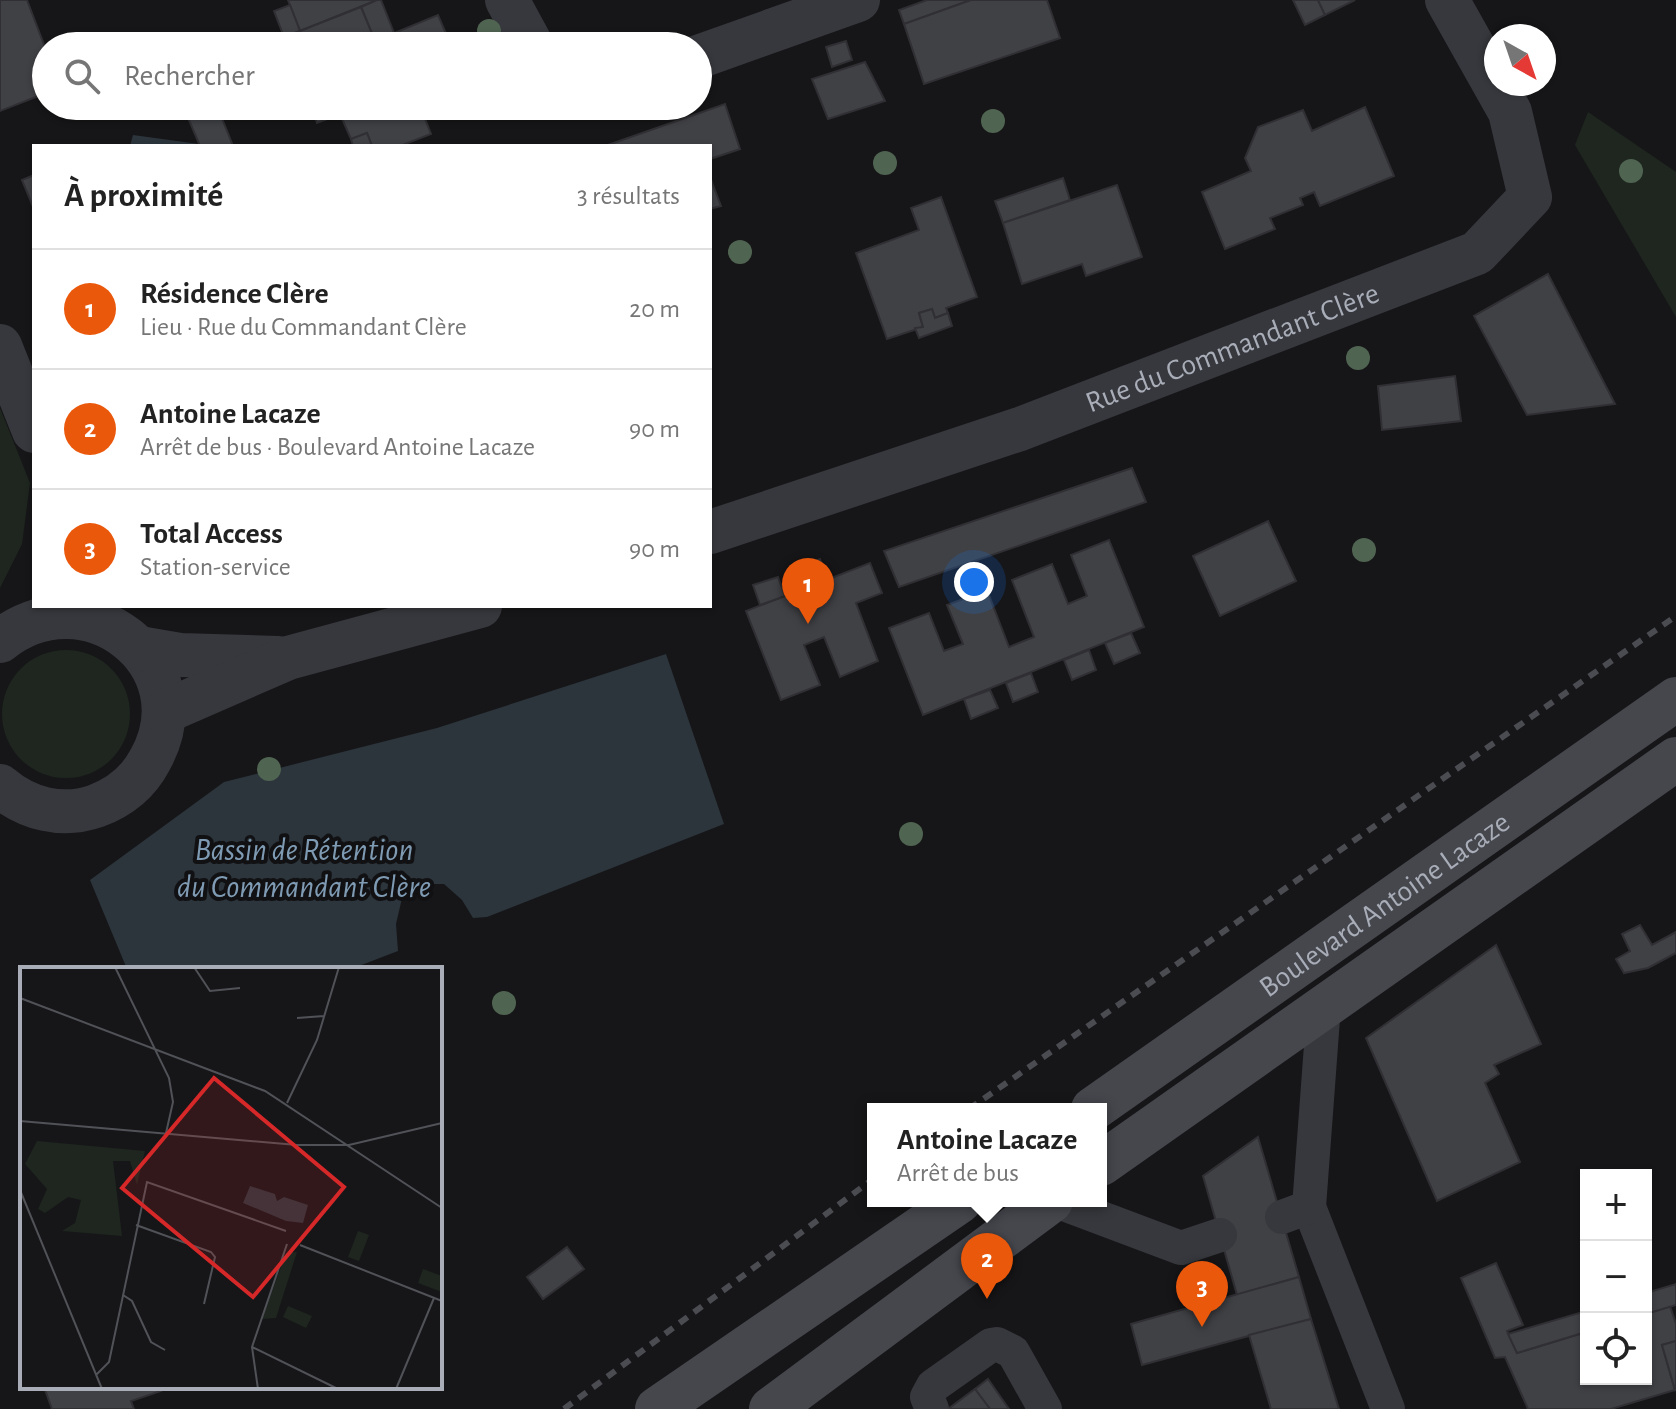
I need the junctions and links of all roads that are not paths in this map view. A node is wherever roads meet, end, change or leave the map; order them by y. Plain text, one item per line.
1 (507, 0) edge
2 (858, 0) edge
3 (1447, 0) edge
4 (524, 32) edge
5 (712, 52) edge
6 (0, 346) edge
7 (32, 426) edge
8 (712, 531) edge
9 (473, 608) edge
10 (70, 612) edge
11 (0, 641) edge
12 (139, 648) junction
13 (288, 658) junction
14 (1676, 699) edge
15 (164, 712) junction
16 (1676, 759) edge
17 (0, 786) edge
18 (1324, 1005) junction
19 (1102, 1103) edge
20 (1107, 1160) edge
21 (951, 1207) edge
22 (1046, 1207) edge
23 (1070, 1207) edge
24 (1220, 1235) dead end
25 (657, 1409) edge
26 (771, 1409) edge
27 (932, 1409) edge
28 (1045, 1409) edge
29 (1388, 1409) edge

1 - 4 street
2 - 5 street
3 - 8 street, Rue du Commandant Clère
6 - 7 street
9 - 13 street
10 - 11 street
10 - 12 street
12 - 13 street
12 - 15 street
13 - 15 street
14 - 19 main road, Boulevard Antoine Lacaze
15 - 17 street
16 - 18 main road, Boulevard Antoine Lacaze
18 - 20 main road, Boulevard Antoine Lacaze
18 - 29 lane
21 - 25 main road
22 - 26 main road
23 - 24 lane
27 - 28 lane

